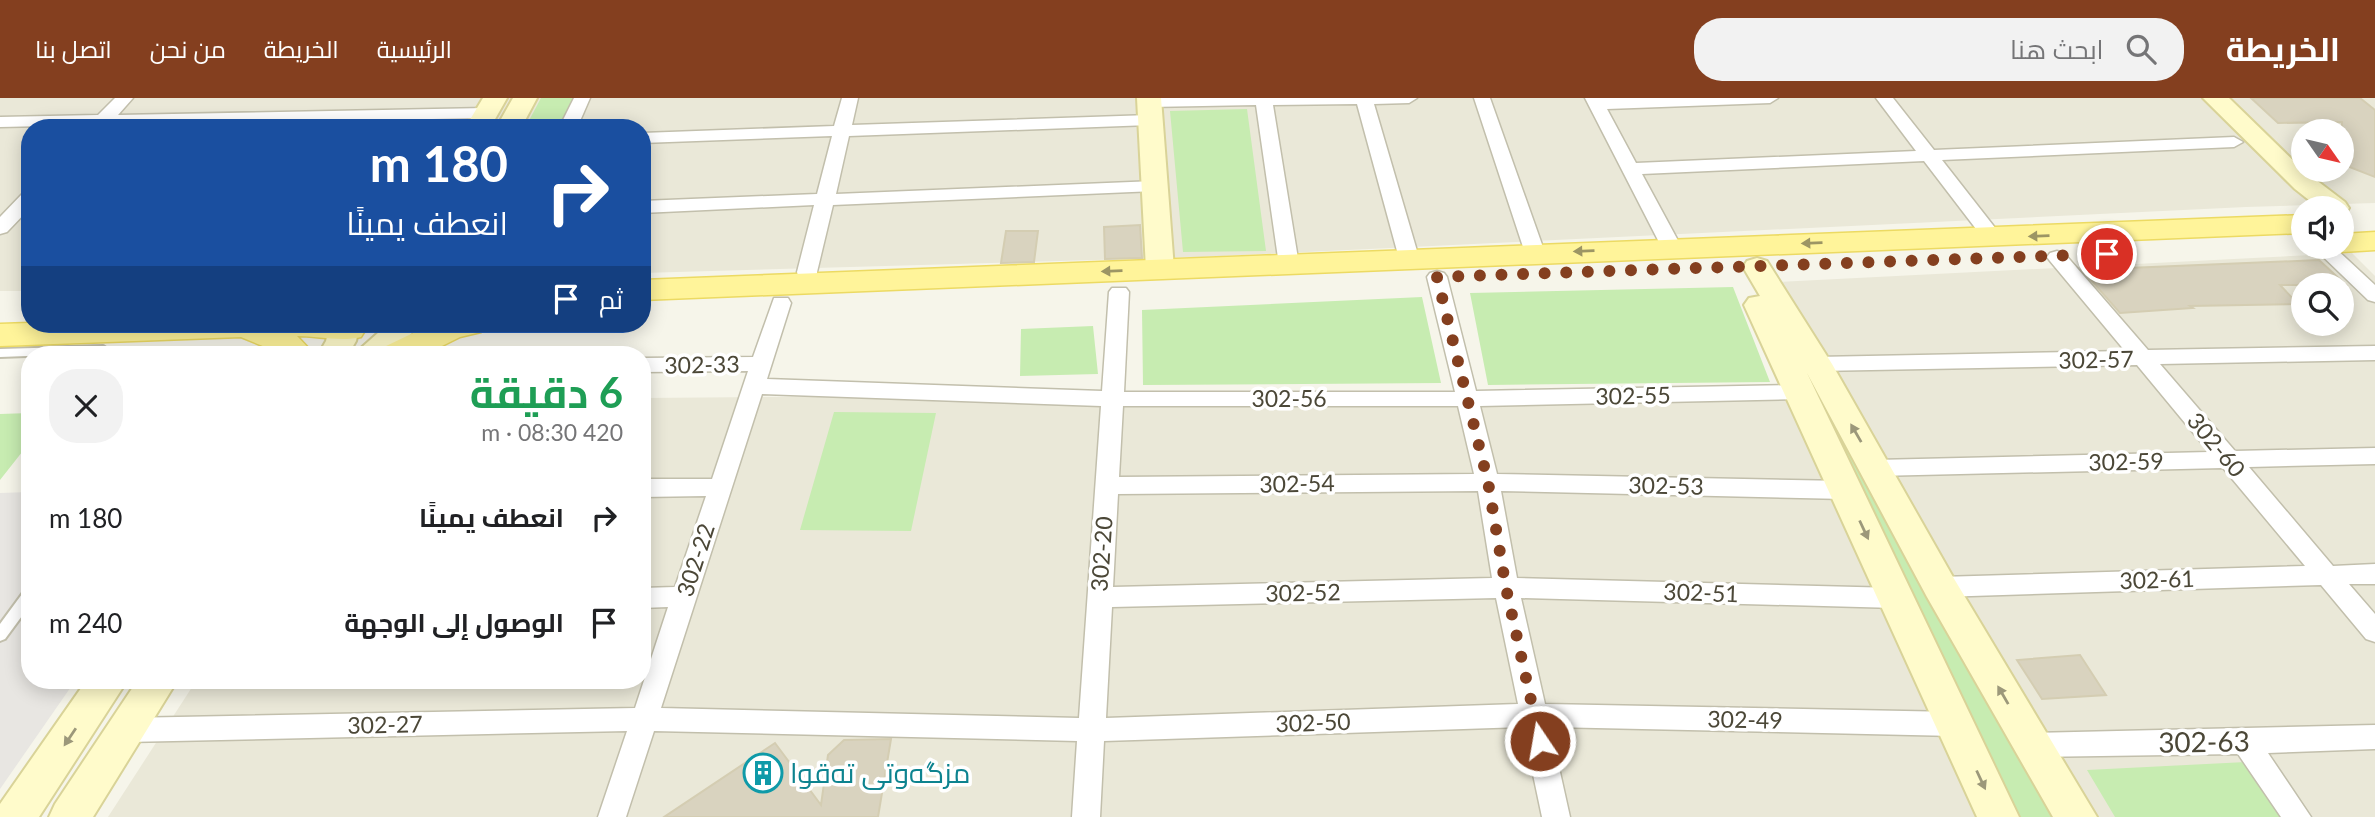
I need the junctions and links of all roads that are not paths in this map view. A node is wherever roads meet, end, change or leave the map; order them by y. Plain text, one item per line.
1 (125, 98) edge
2 (240, 98) edge
3 (352, 98) edge
4 (525, 98) edge
5 (582, 98) edge
6 (850, 98) edge
7 (1364, 98) edge
8 (1409, 98) edge
9 (1482, 98) edge
10 (1770, 98) edge
11 (1884, 98) edge
12 (2193, 98) edge
13 (2216, 98) edge
14 (1263, 99) edge
15 (1595, 101) edge
16 (1149, 106) edge
17 (486, 113) edge
18 (104, 119) edge
19 (222, 119) edge
20 (336, 119) edge
21 (373, 119) edge
22 (513, 119) edge
23 (572, 119) edge
24 (0, 122) edge
25 (21, 122) edge
26 (842, 131) junction
27 (651, 138) edge
28 (2234, 142) junction
29 (1930, 157) junction
30 (1632, 169) junction
31 (1155, 186) junction
32 (2304, 195) edge
33 (826, 200) junction
34 (21, 206) edge
35 (651, 207) edge
36 (0, 228) edge
37 (2291, 237) edge
38 (1993, 238) junction
39 (2291, 238) edge
40 (1672, 248) junction
41 (1535, 253) junction
42 (2057, 257) junction
43 (2327, 259) edge
44 (1289, 265) junction
45 (1425, 268) junction
46 (1748, 268) junction
47 (1160, 269) junction
48 (808, 282) junction
49 (651, 291) edge
50 (1119, 292) junction
51 (2375, 296) edge
52 (711, 298) junction
53 (781, 303) junction
54 (651, 308) edge
55 (54, 333) edge
56 (192, 333) edge
57 (265, 333) edge
58 (356, 333) edge
59 (380, 333) edge
60 (402, 333) edge
61 (98, 346) edge
62 (286, 346) edge
63 (384, 346) edge
64 (21, 352) edge
65 (2375, 353) edge
66 (0, 354) edge
67 (2144, 359) junction
68 (651, 366) edge
69 (757, 375) junction
70 (1808, 378) junction
71 (1112, 399) junction
72 (1467, 399) junction
73 (2375, 456) edge
74 (2229, 460) junction
75 (1876, 468) junction
76 (1488, 482) junction
77 (1106, 486) junction
78 (720, 487) junction
79 (651, 488) edge
80 (1845, 490) junction
81 (2375, 574) edge
82 (2327, 575) junction
83 (1940, 587) junction
84 (1506, 588) junction
85 (684, 597) junction
86 (1099, 597) junction
87 (651, 598) edge
88 (1896, 598) junction
89 (21, 606) edge
90 (2375, 632) edge
91 (0, 635) edge
92 (103, 689) edge
93 (153, 689) edge
94 (1534, 715) junction
95 (644, 719) junction
96 (1955, 724) junction
97 (126, 730) junction
98 (1091, 730) junction
99 (2375, 737) edge
100 (2245, 742) junction
101 (2032, 744) junction
102 (15, 817) edge
103 (70, 817) edge
104 (612, 817) edge
105 (1086, 817) edge
106 (1556, 817) edge
107 (1998, 817) edge
108 (2076, 817) edge
109 (2297, 817) edge

1 - 18 street
2 - 19 street
3 - 20 street
4 - 22 main road
5 - 23 street
6 - 26 street
7 - 8 street
7 - 14 street
7 - 45 street
9 - 41 street
10 - 15 street
11 - 29 street
12 - 28 main road
13 - 32 main road
14 - 16 street
14 - 44 street
15 - 30 street
16 - 26 street
16 - 31 main road
17 - 21 street
24 - 25 street
26 - 27 street
26 - 33 street
28 - 29 street
28 - 32 main road
29 - 30 street
29 - 38 street
30 - 40 street
31 - 33 street
31 - 47 main road
33 - 35 street
33 - 48 street
34 - 36 street
37 -> 38 main road
38 -> 40 main road
39 - 42 main road
40 -> 41 main road
41 - 45 main road
42 - 46 main road
42 - 67 street, 302-60
43 - 51 street
44 - 45 main road
44 - 47 main road
45 - 46 main road
45 - 50 main road
45 - 72 street
46 - 70 main road
47 -> 48 main road
48 - 52 main road
49 - 52 main road
50 - 53 main road
50 - 71 street, 302-20
52 - 53 main road
52 - 54 main road
53 - 69 street, 302-22
55 - 61 main road
56 - 61 main road
57 - 62 main road
58 - 59 main road
60 - 63 main road
64 - 66 lane
65 - 67 street, 302-57
67 - 70 street, 302-57
67 - 74 street, 302-60
68 - 69 street, 302-33
69 - 71 street, 302-33
69 - 78 street, 302-22
70 - 72 street, 302-55
75 -> 70 main road
70 - 80 main road
71 - 72 street, 302-56
71 - 77 street, 302-20
72 - 76 street
73 - 74 street, 302-59
74 - 75 street, 302-59
74 - 82 street, 302-60
75 - 83 main road
76 - 77 street, 302-54
76 - 80 street, 302-53
76 - 84 street
77 - 86 street, 302-20
78 - 79 street
78 - 85 street, 302-22
80 -> 88 main road
81 - 82 street, 302-61
82 - 83 street, 302-61
82 - 90 street, 302-60
101 -> 83 main road
84 - 86 street, 302-52
84 - 88 street, 302-51
84 - 94 street
85 - 87 street
85 - 95 street, 302-22
86 - 98 street, 302-20
88 - 96 main road
89 - 91 lane
92 -> 102 main road
93 - 97 main road
94 - 96 street, 302-49
94 - 98 street, 302-50
94 - 106 street
95 - 97 street, 302-27
95 - 98 street, 302-50
95 - 104 street, 302-22
96 -> 107 main road
97 - 103 main road
98 - 105 street, 302-20
99 - 100 street, 302-63
100 - 101 street, 302-63
100 - 109 street
101 - 108 main road

